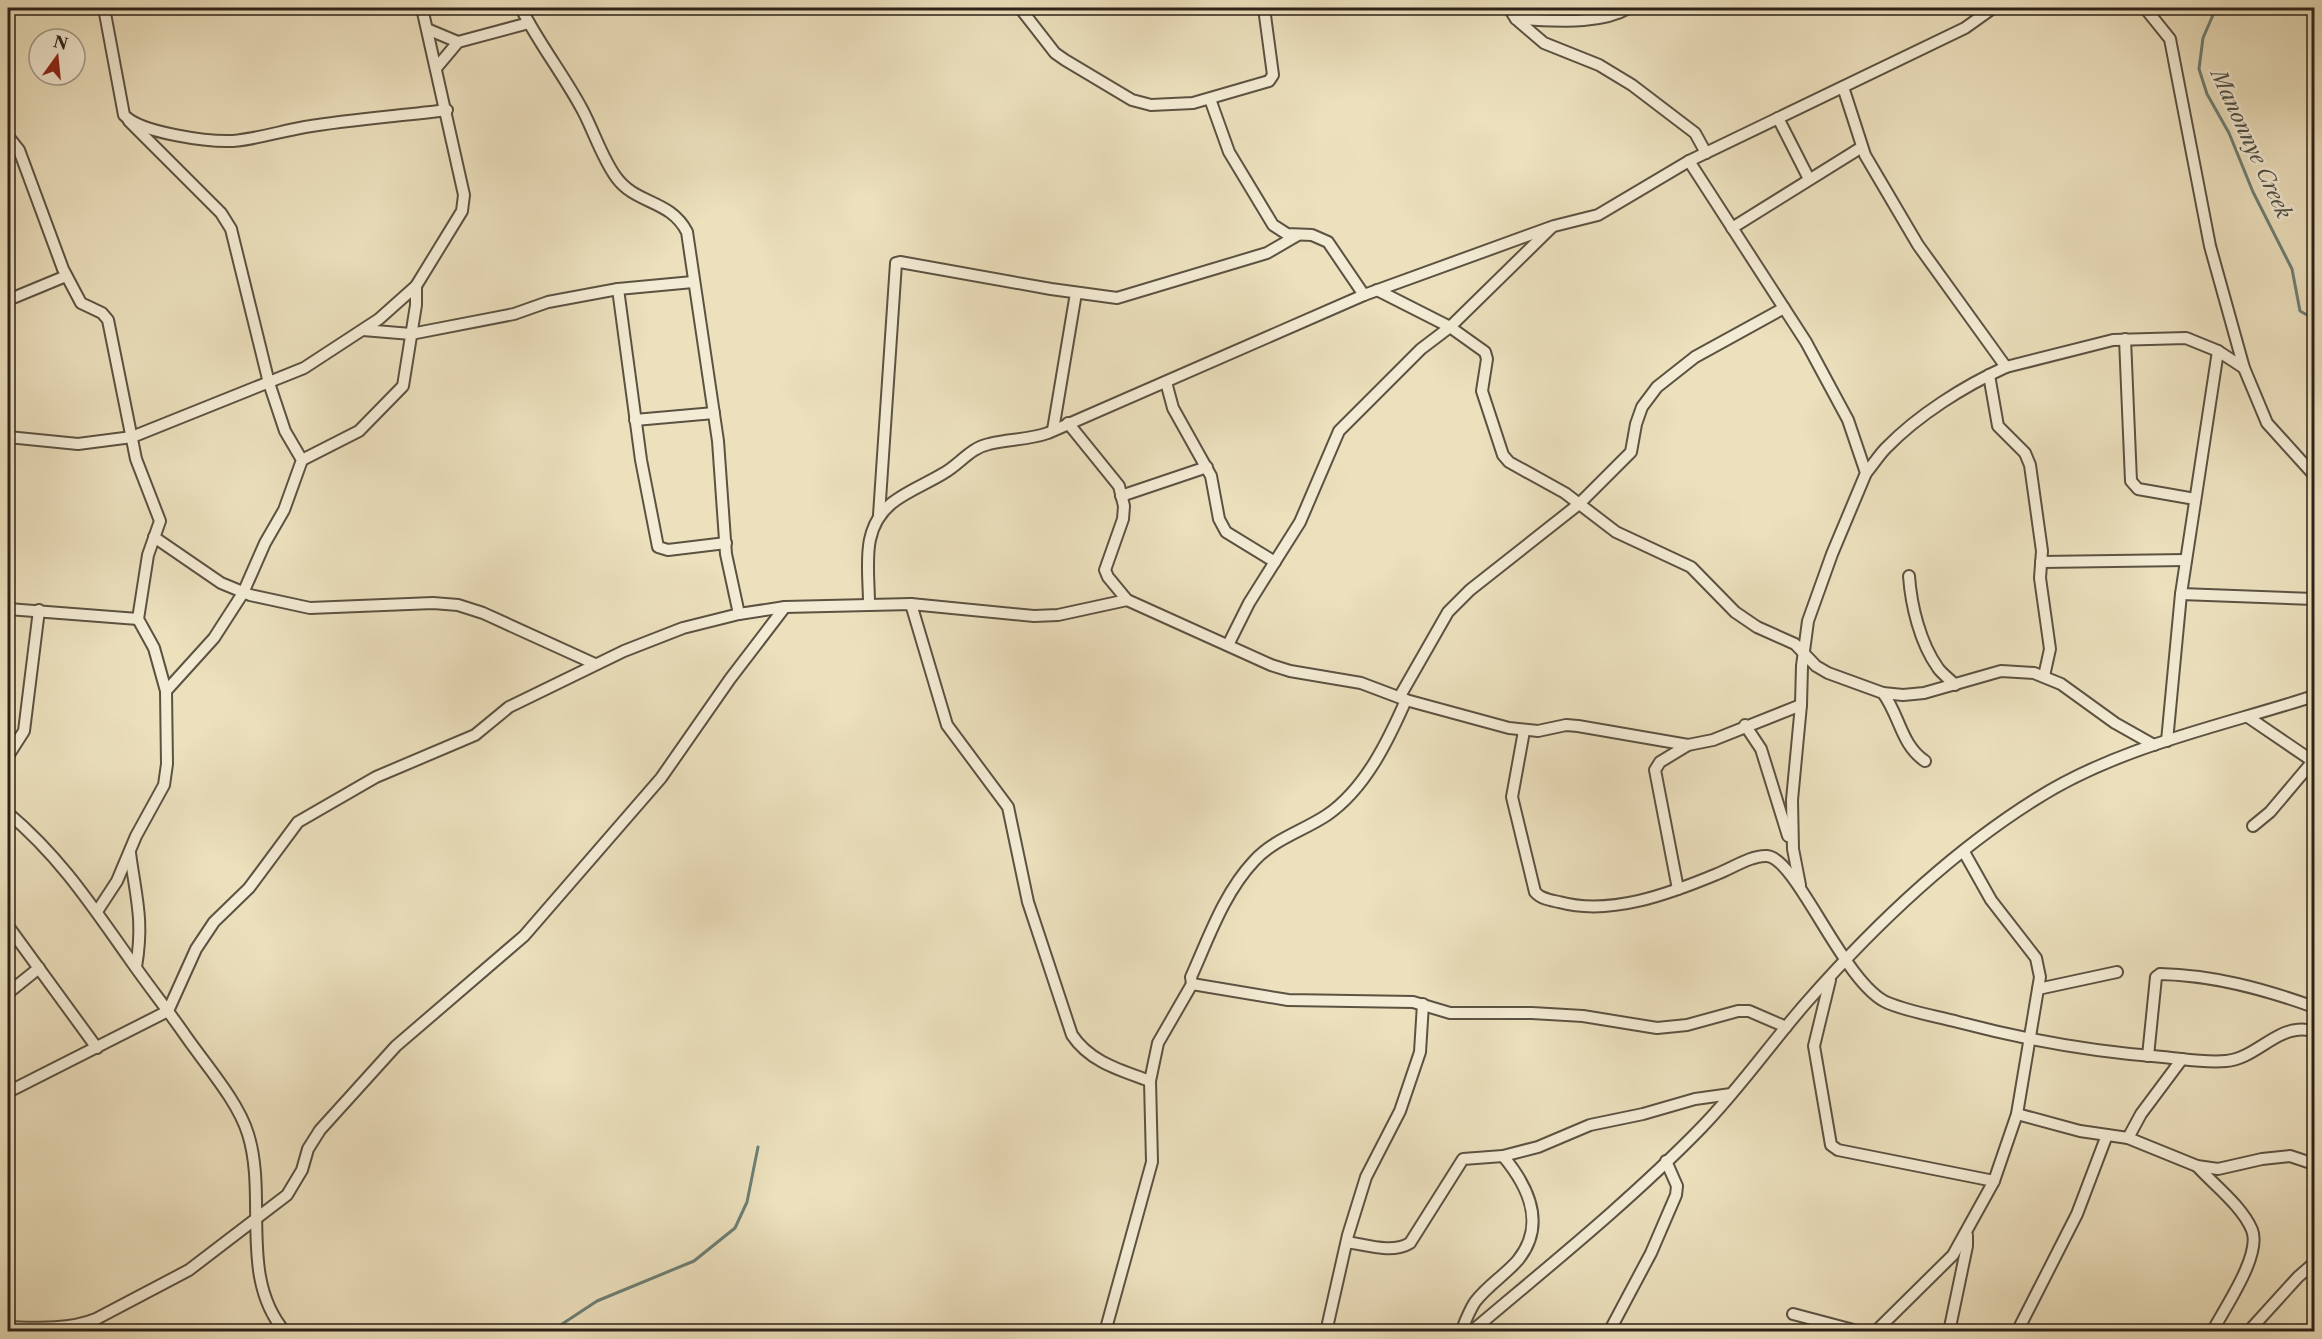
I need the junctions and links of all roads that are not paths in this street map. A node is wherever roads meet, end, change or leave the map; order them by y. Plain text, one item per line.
1 (104, 8) edge
2 (422, 8) edge
3 (521, 8) edge
4 (1020, 8) edge
5 (1264, 8) edge
6 (1509, 8) edge
7 (1629, 8) edge
8 (1993, 8) edge
9 (2145, 8) edge
10 (1516, 19) junction
11 (529, 23) junction
12 (427, 29) junction
13 (458, 42) junction
14 (437, 67) junction
15 (1843, 87) junction
16 (1210, 99) junction
17 (447, 110) junction
18 (1778, 118) junction
19 (129, 121) junction
20 (8, 136) edge
21 (1862, 147) junction
22 (1706, 153) junction
23 (1689, 161) junction
24 (1809, 179) junction
25 (1554, 226) junction
26 (1732, 228) junction
27 (1298, 235) junction
28 (66, 276) junction
29 (693, 282) junction
30 (416, 286) junction
31 (618, 289) junction
32 (1377, 290) junction
33 (1076, 293) junction
34 (1364, 295) junction
35 (8, 300) edge
36 (1784, 308) junction
37 (1450, 327) junction
38 (363, 330) junction
39 (411, 334) junction
40 (2125, 339) junction
41 (2218, 351) junction
42 (2006, 367) junction
43 (2244, 368) junction
44 (1989, 375) junction
45 (1166, 382) junction
46 (269, 383) junction
47 (714, 413) junction
48 (635, 420) junction
49 (1068, 423) junction
50 (1053, 430) junction
51 (8, 437) edge
52 (132, 437) junction
53 (302, 460) junction
54 (1207, 467) junction
55 (1866, 473) junction
56 (2314, 476) edge
57 (1121, 496) junction
58 (2195, 499) junction
59 (1579, 504) junction
60 (879, 515) junction
61 (154, 537) junction
62 (726, 543) junction
63 (2186, 560) junction
64 (2041, 561) junction
65 (1275, 562) junction
66 (1909, 576) dead end
67 (243, 593) junction
68 (2181, 594) junction
69 (2314, 599) edge
70 (1127, 600) junction
71 (869, 604) junction
72 (911, 604) junction
73 (785, 607) junction
74 (8, 609) edge
75 (39, 610) junction
76 (739, 614) junction
77 (138, 619) junction
78 (1228, 645) junction
79 (1804, 652) junction
80 (595, 664) junction
81 (2044, 676) junction
82 (1955, 685) junction
83 (165, 691) junction
84 (1883, 693) junction
85 (2314, 696) edge
86 (1403, 698) junction
87 (1801, 705) junction
88 (2248, 717) junction
89 (1745, 725) junction
90 (1524, 731) junction
91 (2167, 741) junction
92 (1688, 745) junction
93 (2154, 745) junction
94 (8, 756) edge
95 (1925, 761) dead end
96 (2314, 761) edge
97 (8, 813) edge
98 (2253, 825) dead end
99 (1793, 849) junction
100 (129, 852) junction
101 (1964, 852) junction
102 (1800, 888) junction
103 (1678, 889) junction
104 (98, 910) junction
105 (8, 926) edge
106 (1844, 960) junction
107 (136, 967) junction
108 (39, 968) junction
109 (2117, 972) dead end
110 (1831, 977) junction
111 (1192, 984) junction
112 (2038, 989) junction
113 (8, 993) edge
114 (1422, 1004) junction
115 (2314, 1007) edge
116 (168, 1011) junction
117 (1786, 1027) junction
118 (2314, 1031) edge
119 (2030, 1041) junction
120 (97, 1048) junction
121 (2148, 1056) junction
122 (2182, 1059) junction
123 (1150, 1081) junction
124 (8, 1092) edge
125 (1731, 1094) junction
126 (2017, 1114) junction
127 (2107, 1135) junction
128 (2128, 1138) junction
129 (1503, 1156) junction
130 (1666, 1161) junction
131 (2314, 1164) edge
132 (2197, 1166) junction
133 (1994, 1181) junction
134 (256, 1217) junction
135 (1966, 1232) junction
136 (1347, 1242) junction
137 (2314, 1263) edge
138 (1793, 1314) dead end
139 (8, 1327) edge
140 (285, 1332) edge
141 (1105, 1332) edge
142 (1326, 1332) edge
143 (1461, 1332) edge
144 (1471, 1332) edge
145 (1609, 1332) edge
146 (1861, 1332) edge
147 (1875, 1332) edge
148 (1949, 1332) edge
149 (2017, 1332) edge
150 (2212, 1332) edge
151 (2248, 1332) edge

1 - 19 street
2 - 12 street
3 - 11 street
4 - 16 street
5 - 16 street
6 - 10 street
7 - 10 street
8 - 15 street
9 - 43 street
10 - 22 street
11 - 13 street
11 - 29 street
12 - 13 street
12 - 14 street
13 - 14 street
14 - 17 street
15 - 18 street
15 - 21 street
16 - 27 street
17 - 19 street
17 - 30 street
18 - 22 street
18 - 24 street
19 - 46 street
20 - 28 street
21 - 24 street
21 - 42 street
22 - 23 street
23 - 25 street
23 - 26 street
24 - 26 street
25 - 32 street
25 - 37 street
26 - 36 street
27 - 33 street
27 - 34 street
28 - 35 street
28 - 52 street
29 - 31 street
29 - 47 street
30 - 38 street
30 - 39 street
31 - 39 street
31 - 48 street
32 - 34 street
32 - 37 street
33 - 50 street
33 - 60 street
34 - 45 street
36 - 55 street
36 - 59 street
37 - 59 street
37 - 65 street
38 - 39 street
38 - 46 street
39 - 53 street
40 - 41 street
40 - 42 street
40 - 58 street
41 - 43 street
41 - 58 street
42 - 44 street
43 - 56 street
44 - 55 street
44 - 64 street
45 - 49 street
45 - 54 street
46 - 52 street
46 - 53 street
47 - 48 street
47 - 62 street
48 - 62 street
49 - 50 street
49 - 57 street
50 - 60 street
51 - 52 street
52 - 61 street
53 - 67 street
54 - 57 street
54 - 65 street
55 - 79 street
57 - 70 street
58 - 63 street
59 - 79 street
59 - 86 street
60 - 71 street
61 - 67 street
61 - 77 street
62 - 76 street
63 - 64 street
63 - 68 street
64 - 81 street
65 - 78 street
66 - 82 street
67 - 80 street
67 - 83 street
68 - 69 street
68 - 91 street
70 - 72 street
70 - 78 street
71 - 72 street
71 - 73 street
72 - 123 street
73 - 76 street
73 - 134 street
74 - 75 street
75 - 77 street
75 - 94 street
76 - 80 street
77 - 83 street
78 - 86 street
79 - 84 street
79 - 87 street
80 - 116 street
81 - 82 street
81 - 93 street
82 - 84 street
83 - 100 street
84 - 95 street
85 - 88 street
86 - 90 street
86 - 111 street
87 - 89 street
87 - 99 street
88 - 91 street
88 - 96 street
89 - 92 street
89 - 99 street
90 - 92 street
90 - 103 street
91 - 93 street
92 - 103 street
93 - 101 street
96 - 98 street
97 - 104 street
99 - 102 street
100 - 104 street
100 - 107 street
101 - 106 street
101 - 112 street
102 - 103 street
102 - 106 street
104 - 107 street
105 - 108 street
106 - 110 street
106 - 119 street
107 - 116 street
108 - 113 street
108 - 120 street
109 - 112 street
110 - 117 street
110 - 133 street
111 - 114 street
111 - 123 street
112 - 119 street
114 - 117 street
114 - 136 street
115 - 121 street
116 - 120 street
116 - 134 street
117 - 125 street
118 - 122 street
119 - 121 street
119 - 126 street
120 - 124 street
121 - 122 street
122 - 128 street
123 - 141 street
125 - 129 street
125 - 130 street
126 - 127 street
126 - 133 street
127 - 128 street
127 - 149 street
128 - 132 street
129 - 136 street
129 - 143 street
130 - 144 street
130 - 145 street
131 - 132 street
132 - 150 street
133 - 135 street
134 - 139 street
134 - 140 street
135 - 147 street
135 - 148 street
136 - 142 street
137 - 151 street
138 - 146 street

